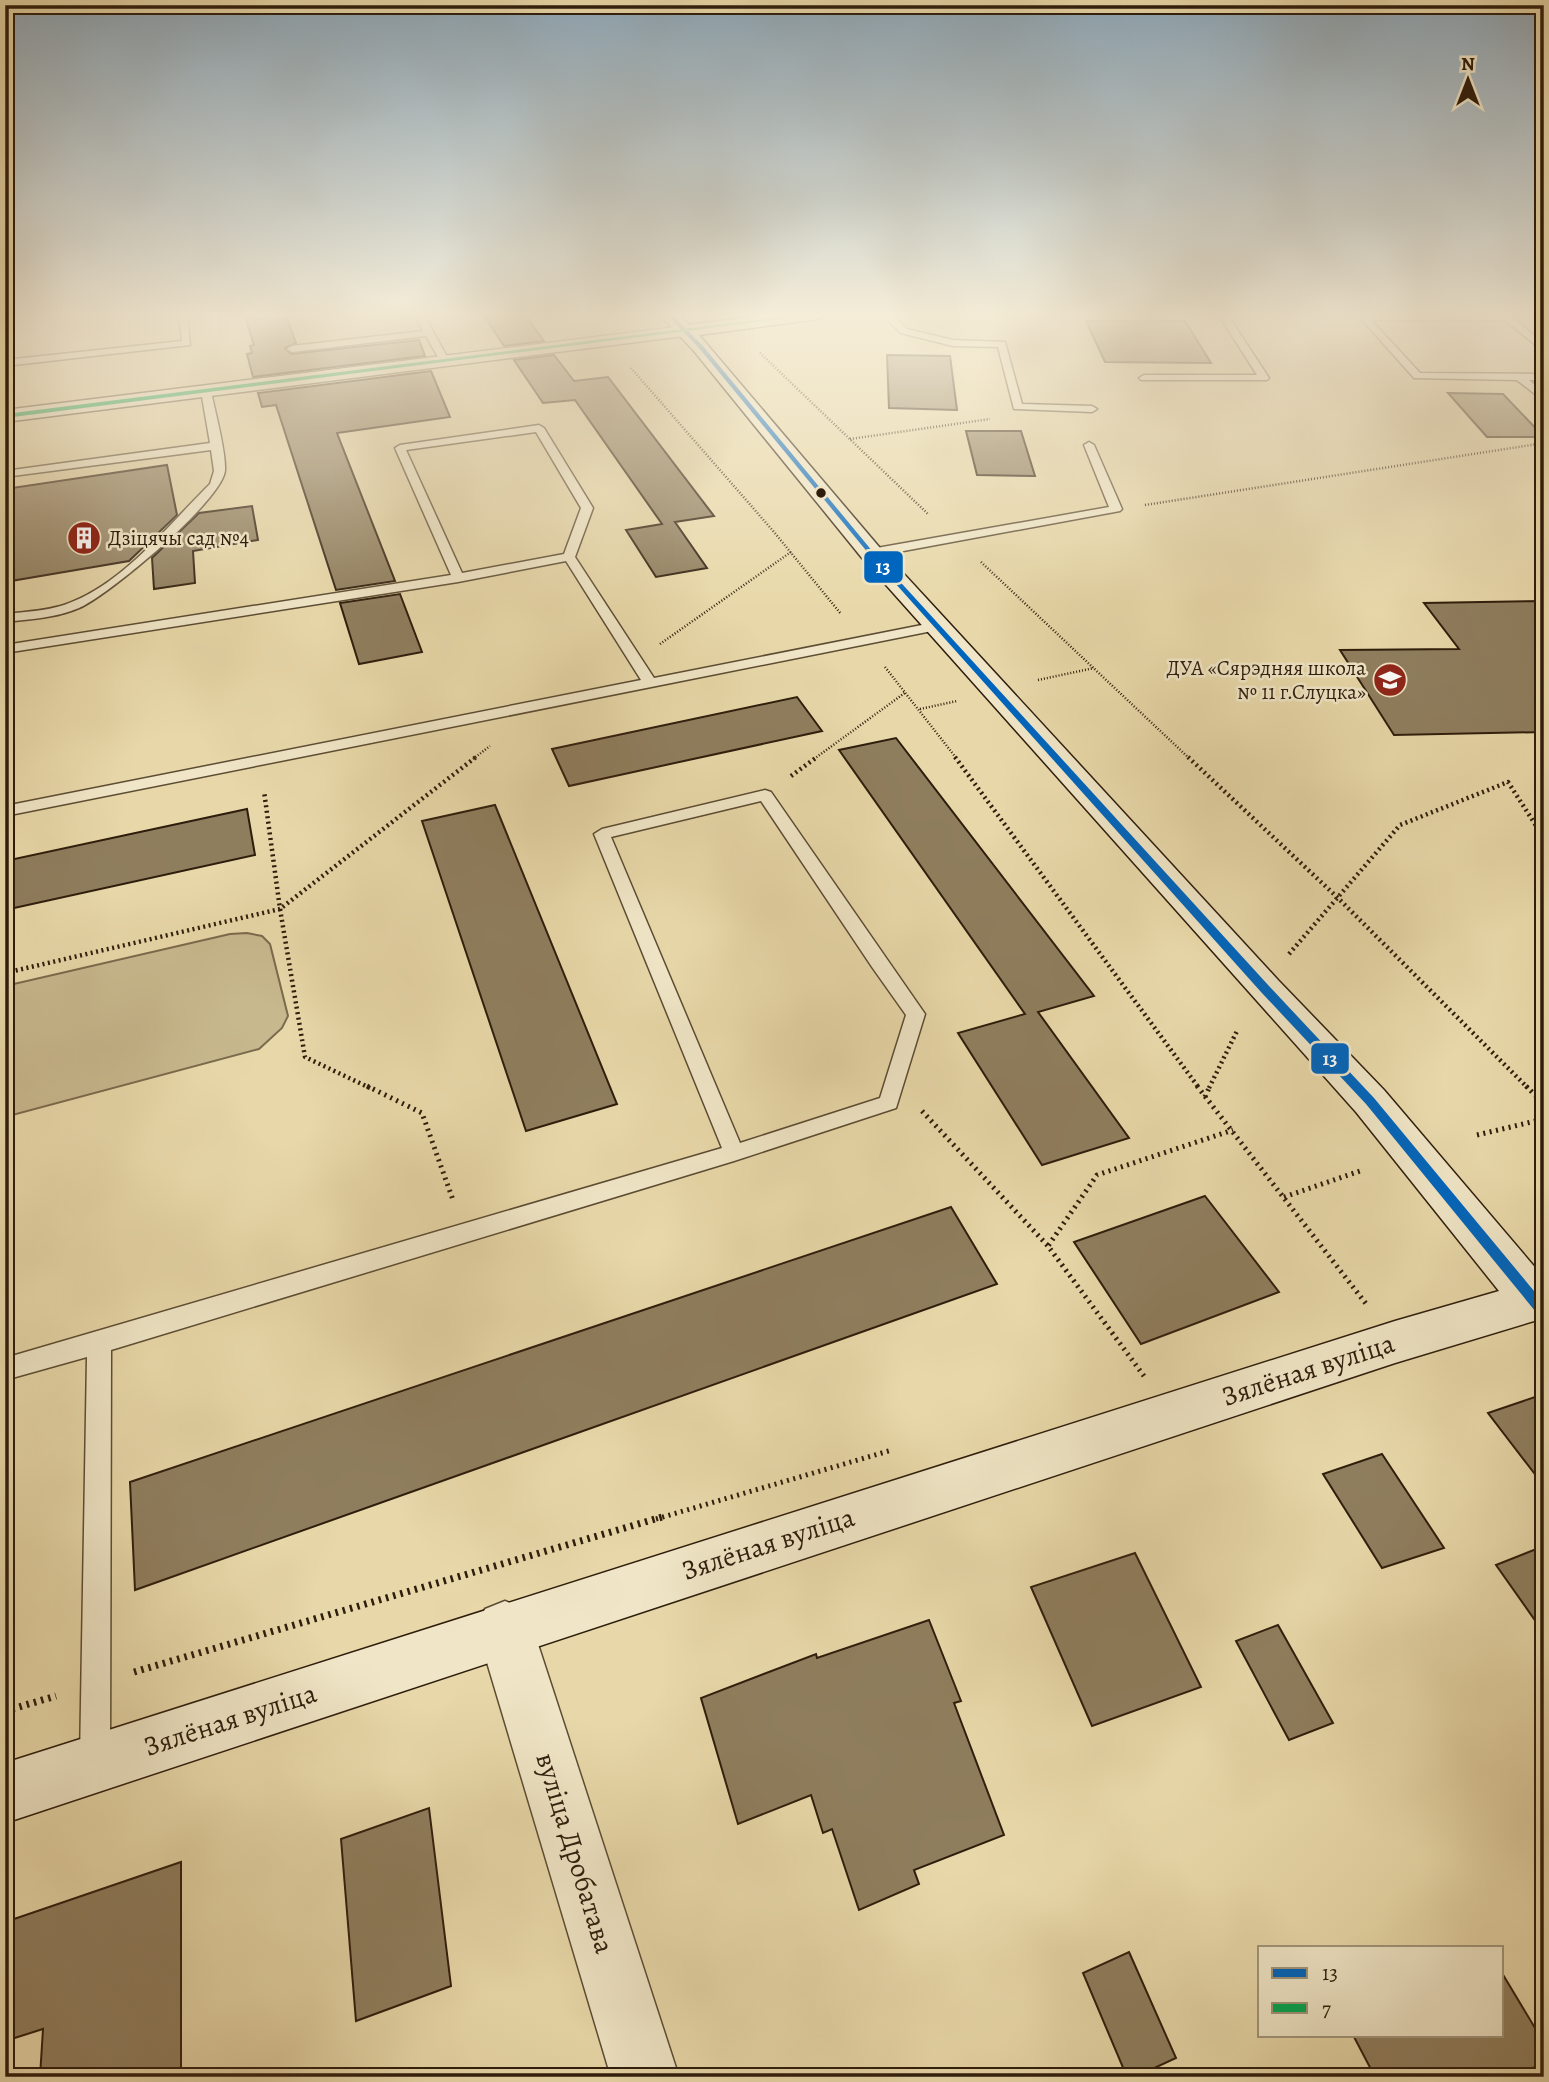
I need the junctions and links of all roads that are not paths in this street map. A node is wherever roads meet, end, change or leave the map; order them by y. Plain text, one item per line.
1 (44, 411) edge
2 (209, 411) edge
3 (751, 411) edge
4 (5, 416) edge
5 (1089, 445) dead end
6 (215, 446) junction
7 (5, 474) edge
8 (871, 553) junction
9 (569, 557) junction
10 (458, 578) junction
11 (5, 618) edge
12 (937, 626) junction
13 (5, 649) edge
14 (650, 683) junction
15 (5, 811) edge
16 (734, 1153) junction
17 (1541, 1301) edge
18 (99, 1343) junction
19 (5, 1369) edge
20 (505, 1629) junction
21 (95, 1765) junction
22 (5, 1793) edge
23 (645, 2077) edge

1 - 4 main road
2 - 6 lane
3 - 8 main road
5 - 8 lane
6 - 7 lane
6 - 11 lane
8 - 12 main road
9 - 10 lane
9 - 10 lane
9 - 14 lane
10 - 13 lane
12 - 14 lane
12 - 17 main road
14 - 15 lane
16 - 16 lane
16 - 18 lane
17 - 20 main road, Зялёная вуліца
18 - 19 lane
18 - 21 lane
20 - 21 main road, Зялёная вуліца
20 - 23 main road, вуліца Дробатава
21 - 22 main road, Зялёная вуліца

